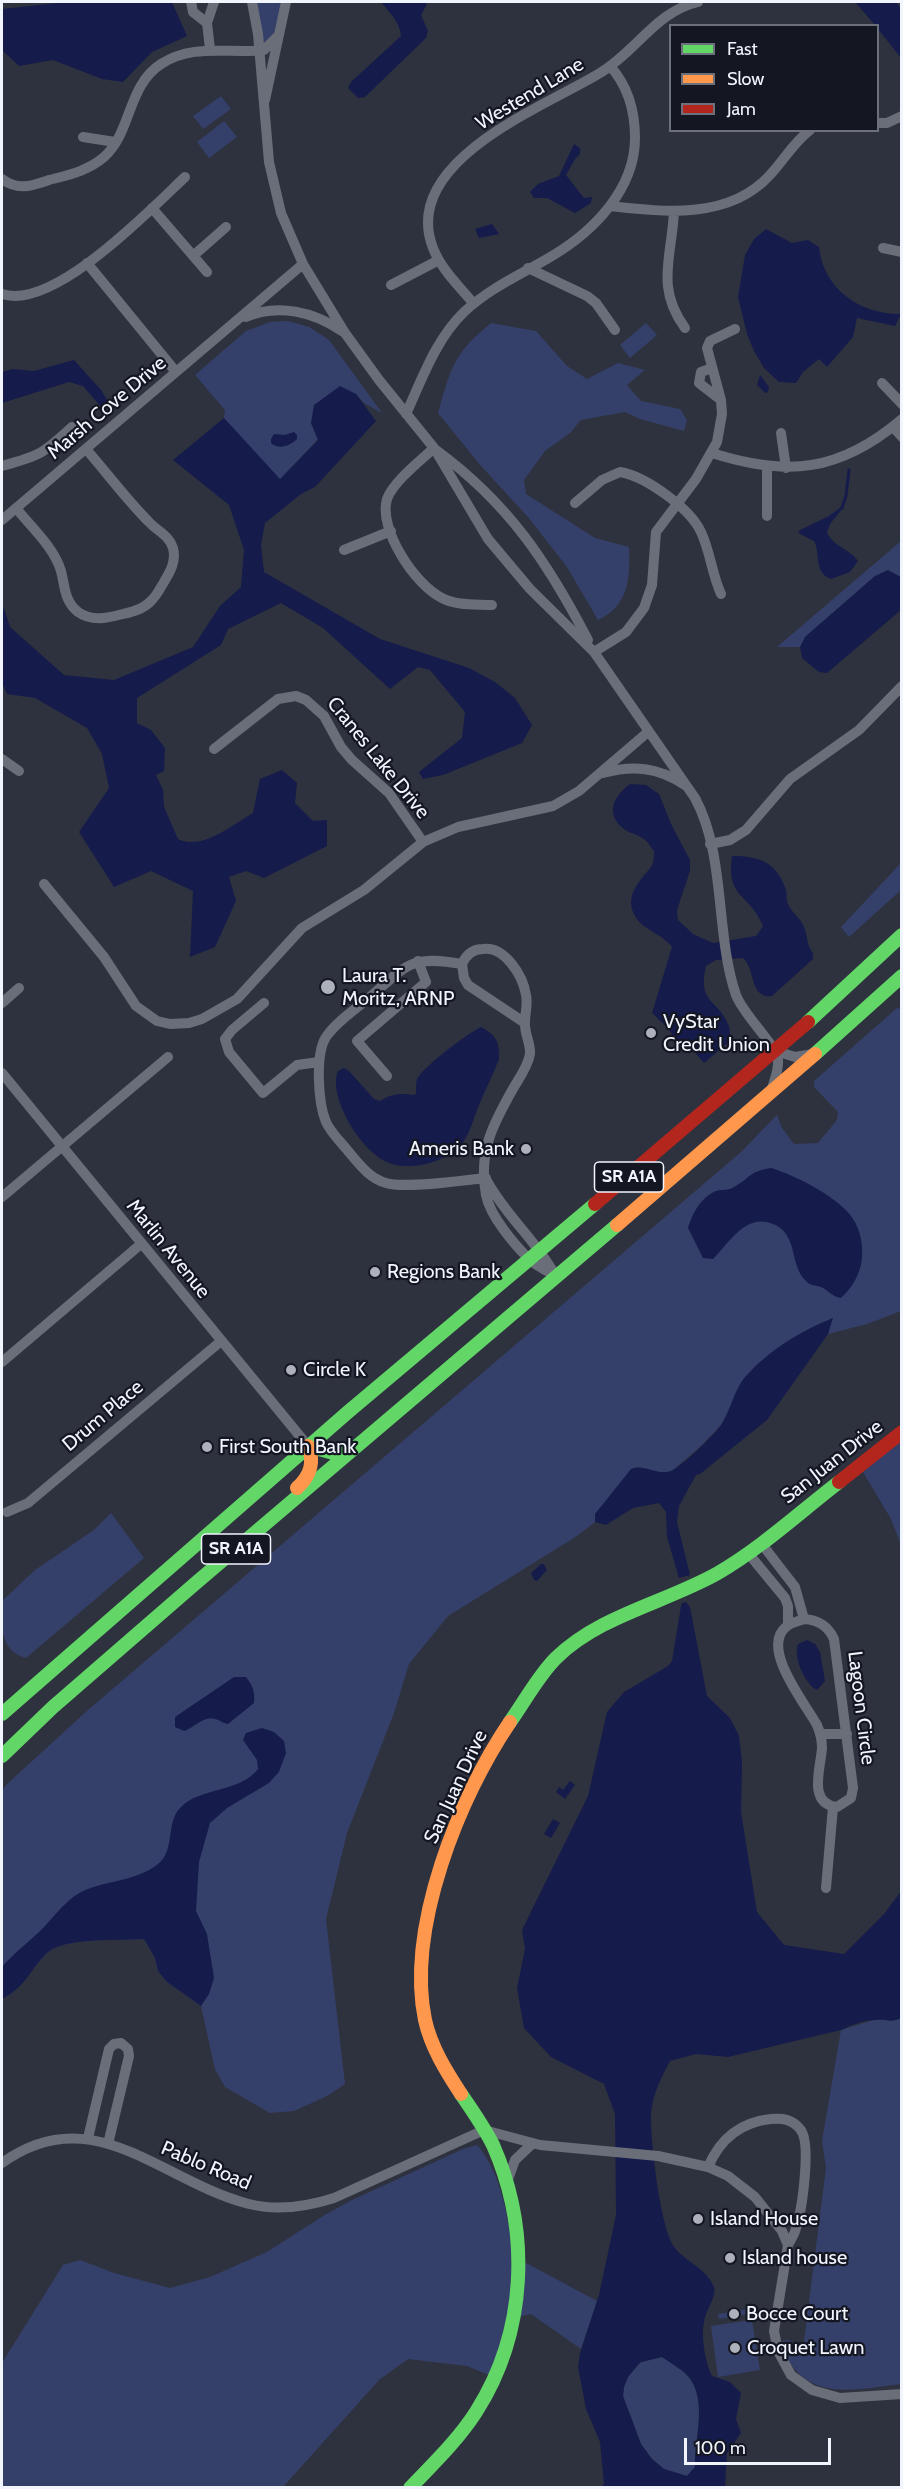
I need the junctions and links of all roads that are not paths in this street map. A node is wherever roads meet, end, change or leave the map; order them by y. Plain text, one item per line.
1 (191, 2) edge
2 (214, 2) edge
3 (252, 2) edge
4 (285, 2) edge
5 (674, 2) edge
6 (698, 2) edge
7 (661, 19) junction
8 (207, 23) junction
9 (279, 35) junction
10 (210, 49) junction
11 (260, 50) junction
12 (610, 66) junction
13 (265, 100) junction
14 (902, 116) edge
15 (879, 123) edge
16 (808, 132) edge
17 (83, 137) dead end
18 (115, 142) junction
19 (185, 177) dead end
20 (2, 179) edge
21 (610, 206) junction
22 (152, 208) junction
23 (674, 211) junction
24 (226, 227) dead end
25 (883, 248) dead end
26 (902, 252) edge
27 (193, 256) junction
28 (439, 260) junction
29 (87, 263) junction
30 (303, 264) junction
31 (528, 268) junction
32 (207, 272) dead end
33 (391, 285) dead end
34 (2, 294) edge
35 (20, 297) junction
36 (2, 302) edge
37 (473, 303) junction
38 (235, 322) junction
39 (685, 328) dead end
40 (735, 329) dead end
41 (615, 330) dead end
42 (345, 333) junction
43 (712, 368) junction
44 (176, 372) junction
45 (882, 382) dead end
46 (721, 400) junction
47 (902, 404) edge
48 (406, 414) junction
49 (897, 423) edge
50 (72, 427) dead end
51 (781, 433) dead end
52 (902, 437) edge
53 (434, 448) junction
54 (86, 449) junction
55 (712, 453) junction
56 (2, 466) edge
57 (767, 467) junction
58 (786, 468) junction
59 (575, 503) dead end
60 (677, 504) junction
61 (7, 512) edge
62 (767, 516) dead end
63 (391, 531) junction
64 (344, 550) dead end
65 (721, 594) dead end
66 (492, 605) dead end
67 (594, 652) junction
68 (902, 686) edge
69 (648, 732) junction
70 (214, 749) dead end
71 (2, 759) edge
72 (19, 771) dead end
73 (600, 774) junction
74 (688, 788) junction
75 (423, 842) junction
76 (710, 844) junction
77 (44, 884) dead end
78 (902, 935) edge
79 (418, 961) junction
80 (462, 964) junction
81 (902, 976) edge
82 (19, 988) dead end
83 (2, 1003) edge
84 (264, 1003) dead end
85 (525, 1023) junction
86 (776, 1051) junction
87 (818, 1053) junction
88 (168, 1057) dead end
89 (319, 1062) junction
90 (2, 1073) edge
91 (387, 1076) dead end
92 (769, 1095) junction
93 (61, 1146) junction
94 (486, 1178) junction
95 (2, 1197) edge
96 (141, 1244) junction
97 (541, 1251) junction
98 (530, 1260) junction
99 (556, 1276) junction
100 (220, 1342) junction
101 (2, 1362) edge
102 (902, 1432) edge
103 (308, 1446) junction
104 (357, 1446) junction
105 (7, 1512) dead end
106 (761, 1543) junction
107 (748, 1553) junction
108 (789, 1578) junction
109 (197, 1582) junction
110 (778, 1587) junction
111 (804, 1619) junction
112 (788, 1625) junction
113 (2, 1714) edge
114 (821, 1734) junction
115 (847, 1734) junction
116 (2, 1756) edge
117 (833, 1807) junction
118 (826, 1888) dead end
119 (484, 2130) junction
120 (88, 2138) junction
121 (532, 2143) junction
122 (108, 2144) junction
123 (2, 2163) edge
124 (708, 2167) junction
125 (507, 2182) junction
126 (788, 2245) junction
127 (902, 2394) edge
128 (410, 2487) edge

1 - 8 street
2 - 8 street
3 - 11 street
4 - 9 street
5 - 7 street
6 - 7 street
7 - 12 street, Westend Lane
8 - 10 street
9 - 11 street
9 - 13 street
10 - 11 street
10 - 18 street
11 - 13 street
12 - 21 street
12 - 28 street, Westend Lane
13 - 30 street
14 - 15 street
16 - 23 street
17 - 18 street
18 - 20 street
19 - 22 street
21 - 23 street
21 - 31 street
22 - 27 street
22 - 29 street
23 - 39 street
24 - 27 street
25 - 26 street
27 - 32 street
28 - 33 street
28 - 37 street, Westend Lane
29 - 35 street
29 - 44 street
30 - 38 street, Marsh Cove Drive
30 - 42 street
31 - 37 street
31 - 41 street
34 - 35 street
35 - 36 street
37 - 48 street
38 - 42 street, Marsh Cove Drive
38 - 44 street, Marsh Cove Drive
40 - 43 street
42 - 48 street
43 - 46 street
43 - 46 street
44 - 54 street, Marsh Cove Drive
45 - 47 street
46 - 55 street
48 - 53 street
49 - 52 street
49 - 58 street
50 - 56 street
51 - 58 street
53 - 63 street
53 - 67 street
53 - 67 street
54 - 61 street, Marsh Cove Drive
54 - 61 street
55 - 57 street
55 - 60 street
57 - 58 street
57 - 62 street
59 - 60 street
60 - 65 street
60 - 67 street
63 - 64 street
63 - 66 street
67 - 69 street
68 - 76 street
69 - 73 street, Cranes Lake Drive
69 - 74 street
70 - 75 street, Cranes Lake Drive
71 - 72 street
73 - 74 street, Cranes Lake Drive
73 - 75 street, Cranes Lake Drive
74 - 76 street
75 - 77 street, Cranes Lake Drive
76 - 86 street
78 - 86 main road, SR A1A
79 - 80 street
79 - 89 street
79 - 91 street
80 - 85 street
80 - 85 street
81 - 87 main road, SR A1A
82 - 83 street
84 - 89 street
85 - 94 street
86 - 87 street
86 - 92 street
86 - 97 main road, SR A1A
87 - 92 main road, SR A1A
88 - 93 street
89 - 94 street
90 - 93 street, Marlin Avenue
92 - 99 main road, SR A1A
93 - 95 street
93 - 96 street, Marlin Avenue
94 - 97 street
94 - 98 street
96 - 100 street, Marlin Avenue
96 - 101 street
97 - 98 main road, SR A1A
97 - 99 street
98 - 99 street
98 - 103 main road, SR A1A
99 - 104 main road, SR A1A
100 - 103 street, Marlin Avenue
100 - 105 street, Drum Place
102 - 106 main road, San Juan Drive
103 - 104 main road
103 - 109 main road
103 - 113 main road, SR A1A
104 - 109 main road, SR A1A
106 - 107 main road, San Juan Drive
106 - 108 street
107 - 110 street
107 - 119 main road, San Juan Drive
108 - 110 street
108 - 111 street
109 - 116 main road, SR A1A
110 - 112 street
111 - 112 street
111 - 115 street, Lagoon Circle
112 - 114 street
114 - 115 street
114 - 117 street
115 - 117 street, Lagoon Circle
117 - 118 street
119 - 121 street
119 - 122 street, Pablo Road
119 - 125 main road, San Juan Drive
120 - 122 street, Pablo Road
120 - 122 street
120 - 123 street, Pablo Road
121 - 124 street
121 - 125 street
124 - 126 street
124 - 126 street
125 - 128 main road, San Juan Drive
126 - 127 street

